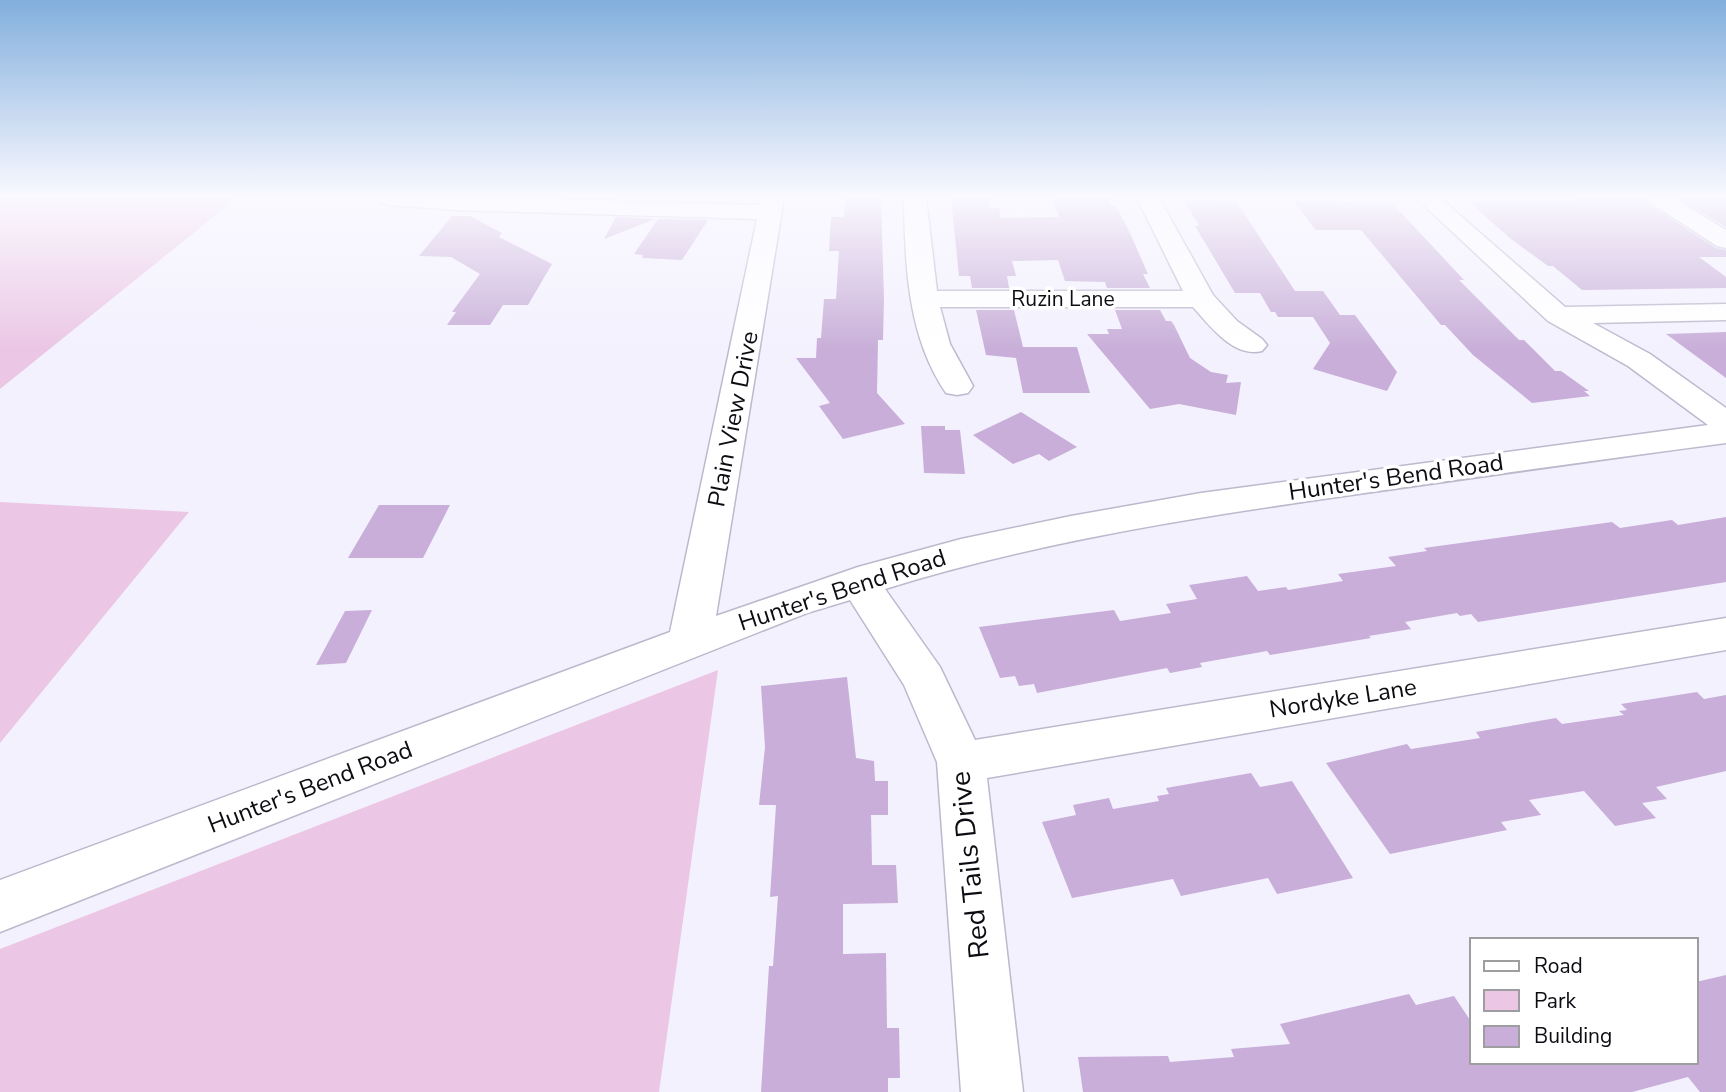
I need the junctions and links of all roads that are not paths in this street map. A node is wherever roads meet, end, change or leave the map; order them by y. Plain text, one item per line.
1 (764, 249) edge
2 (920, 249) edge
3 (1175, 249) edge
4 (1484, 249) edge
5 (924, 299) junction
6 (1201, 299) junction
7 (1726, 312) edge
8 (1558, 316) junction
9 (1252, 345) dead end
10 (957, 386) dead end
11 (1719, 437) edge
12 (858, 581) junction
13 (1726, 634) edge
14 (690, 641) junction
15 (961, 762) junction
16 (0, 906) edge
17 (992, 1092) edge

1 - 14 street, Plain View Drive
2 - 5 street
3 - 6 street
4 - 8 street
5 - 6 street, Ruzin Lane
5 - 10 street
6 - 9 street
7 - 8 street
8 - 11 street
11 - 12 street, Hunter's Bend Road
12 - 14 street, Hunter's Bend Road
12 - 15 street, Red Tails Drive
13 - 15 street, Nordyke Lane
14 - 16 street, Hunter's Bend Road
15 - 17 street, Red Tails Drive

